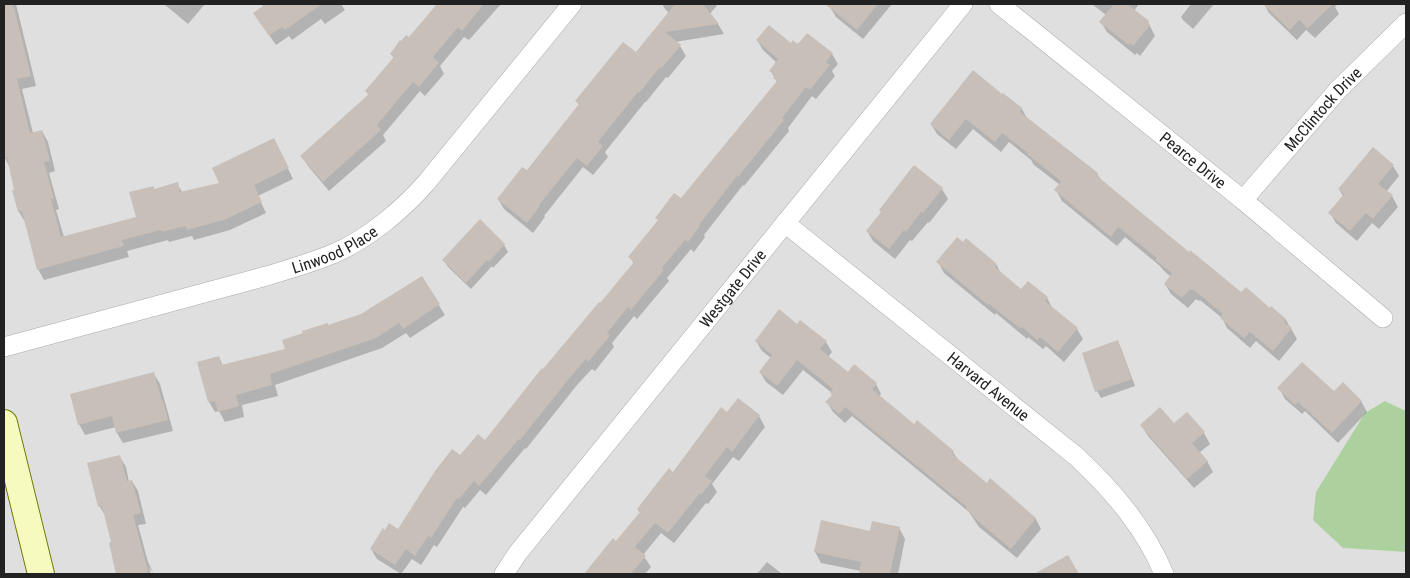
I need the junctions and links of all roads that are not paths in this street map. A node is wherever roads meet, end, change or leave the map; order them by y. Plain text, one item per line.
1 (572, 4) edge
2 (963, 4) edge
3 (999, 4) edge
4 (1406, 22) edge
5 (1243, 200) junction
6 (785, 223) junction
7 (1383, 318) dead end
8 (4, 347) edge
9 (4, 423) edge
10 (41, 574) edge
11 (504, 574) edge
12 (1164, 574) edge

1 - 8 street, Linwood Place
2 - 6 street, Westgate Drive
3 - 5 street, Pearce Drive
4 - 5 street, McClintock Drive
5 - 7 street, Pearce Drive
6 - 11 street, Westgate Drive
6 - 12 street, Harvard Avenue
9 - 10 main road

